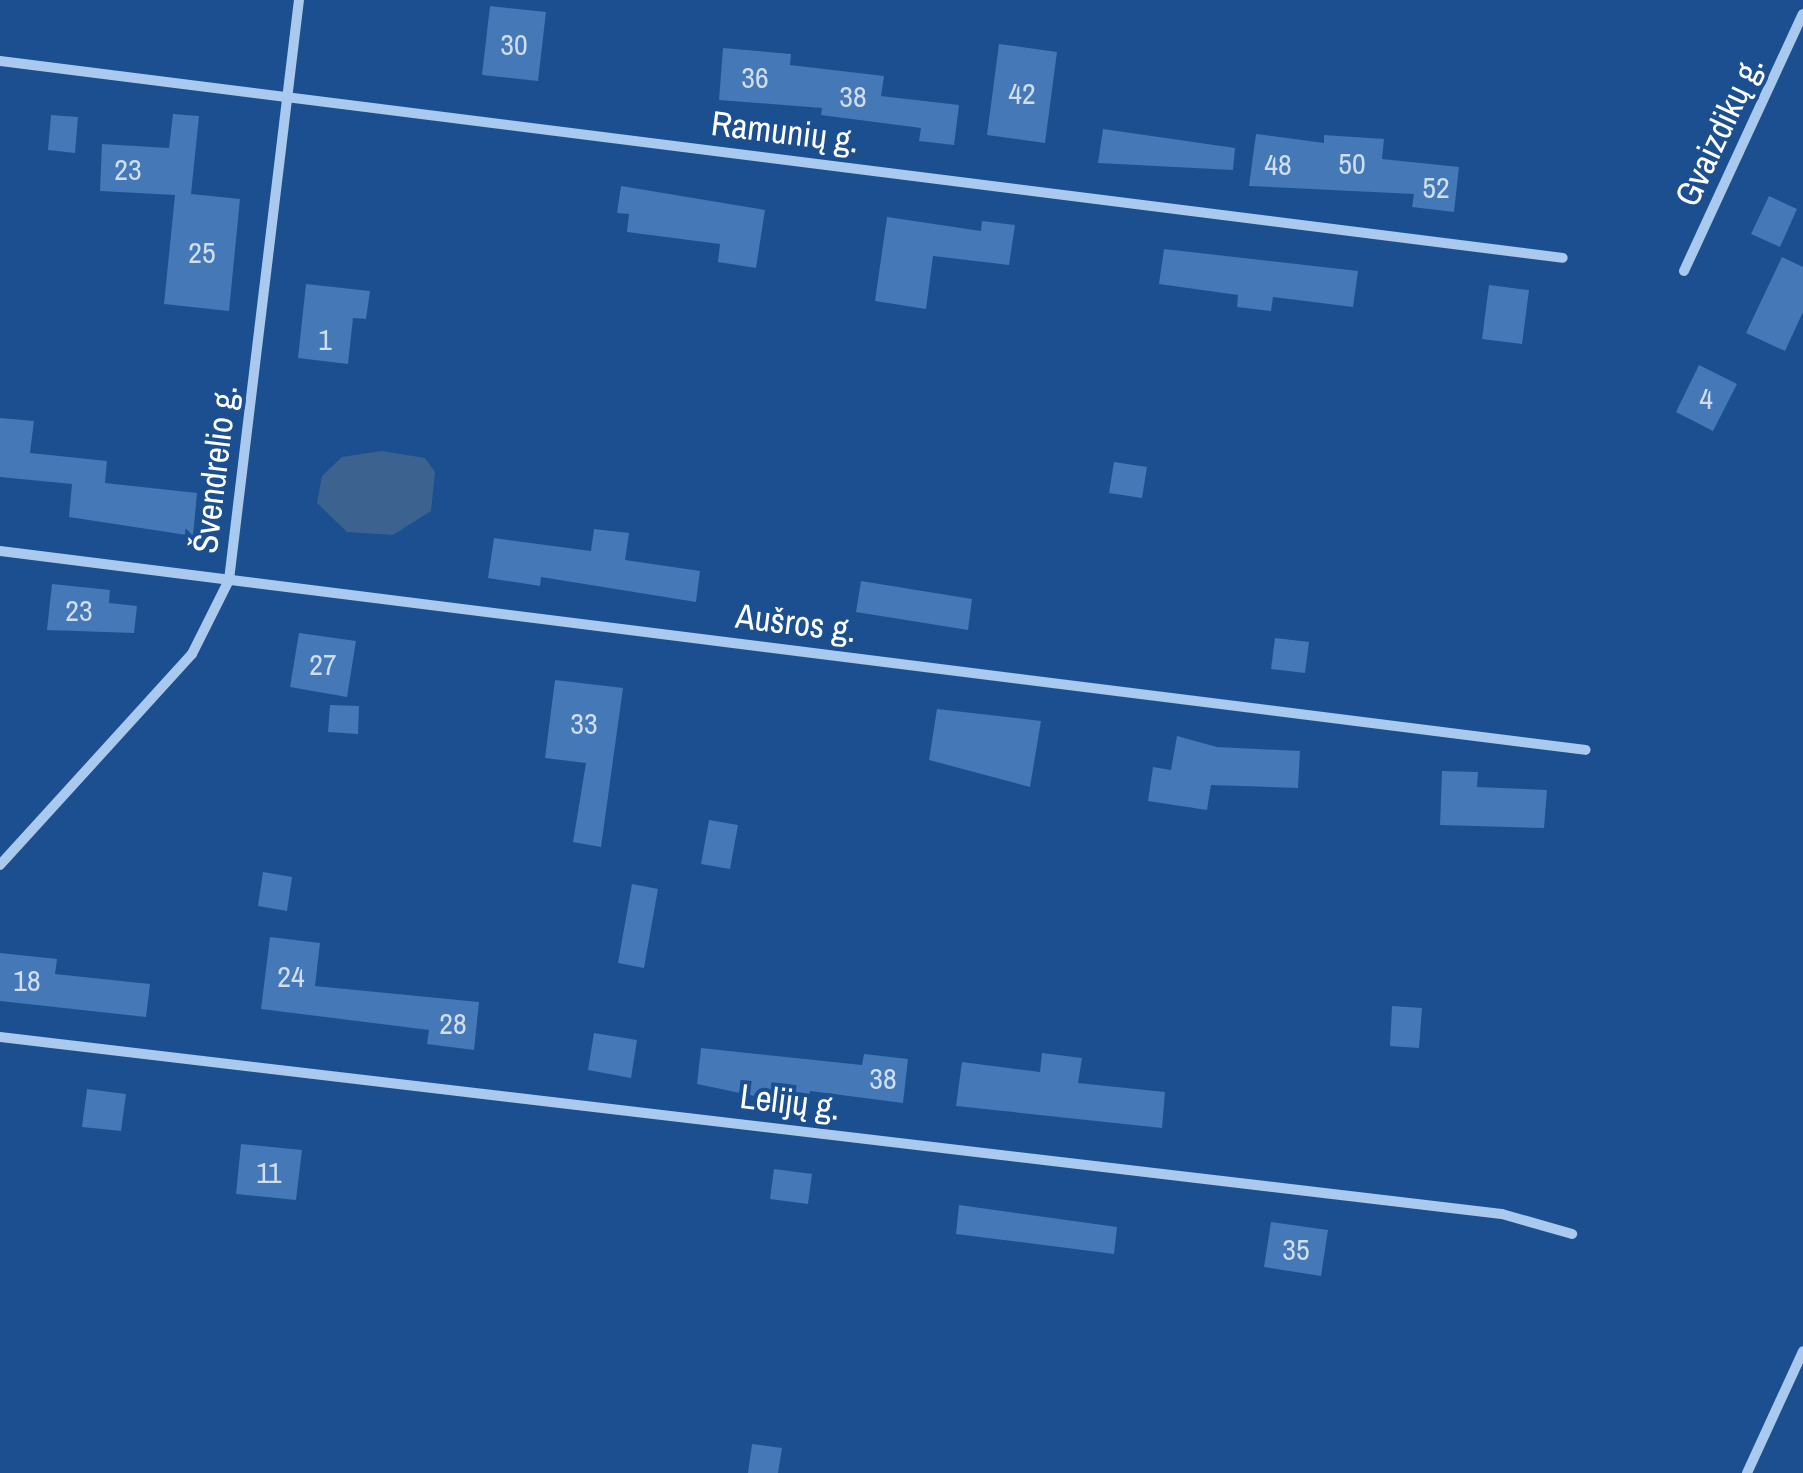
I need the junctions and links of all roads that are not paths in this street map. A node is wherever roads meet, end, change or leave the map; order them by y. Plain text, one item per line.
1 (299, 0) edge
2 (1803, 14) edge
3 (0, 62) edge
4 (288, 97) junction
5 (1563, 258) dead end
6 (1684, 271) dead end
7 (0, 551) edge
8 (229, 580) junction
9 (1586, 750) dead end
10 (0, 866) edge
11 (0, 1037) edge
12 (1572, 1234) dead end
13 (1803, 1351) edge
14 (1747, 1473) edge

1 - 4 street, Švendrelio g.
2 - 6 street, Gvaizdikų g.
3 - 4 street, Ramunių g.
4 - 5 street, Ramunių g.
4 - 8 street, Švendrelio g.
7 - 8 street, Aušros g.
8 - 9 street, Aušros g.
8 - 10 street, Švendrelio g.
11 - 12 street, Lelijų g.
13 - 14 street

